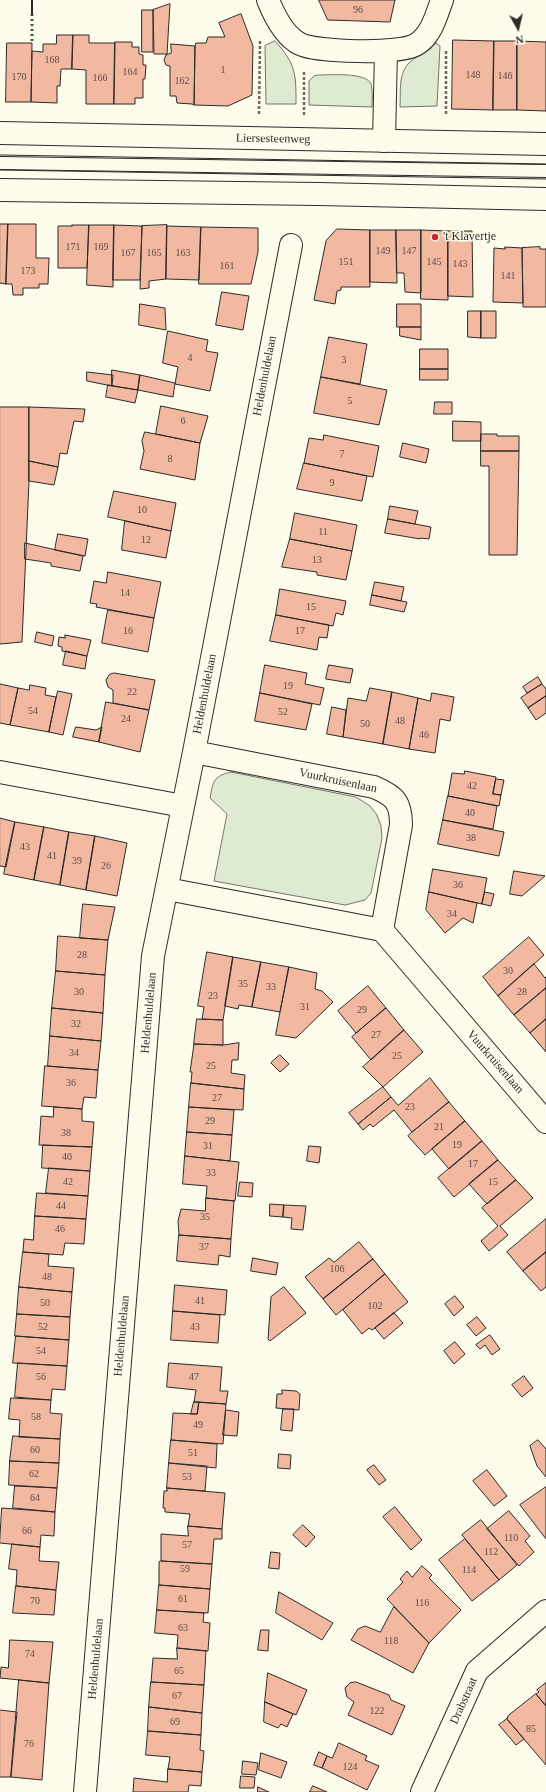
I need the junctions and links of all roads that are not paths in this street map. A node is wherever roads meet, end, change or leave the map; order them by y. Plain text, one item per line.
1 (442, 0) edge
2 (271, 7) edge
3 (386, 52) junction
4 (0, 133) edge
5 (384, 141) junction
6 (546, 144) edge
7 (0, 162) edge
8 (546, 172) edge
9 (0, 190) edge
10 (546, 199) edge
11 (291, 245) dead end
12 (194, 752) junction
13 (0, 772) edge
14 (183, 806) junction
15 (167, 889) junction
16 (382, 930) junction
17 (546, 1122) edge
18 (546, 1611) edge
19 (85, 1792) edge
20 (422, 1792) edge

1 - 3 street
2 - 3 street
3 - 5 street
4 - 5 street, Liersesteenweg
5 - 6 street, Liersesteenweg
7 - 8 lane
9 - 10 street
11 - 12 street, Heldenhuldelaan
12 - 14 street, Heldenhuldelaan
12 - 16 street, Vuurkruisenlaan
13 - 14 street
14 - 15 street, Heldenhuldelaan
15 - 16 street
15 - 19 street, Heldenhuldelaan
16 - 17 street, Vuurkruisenlaan
18 - 20 street, Drabstraat

